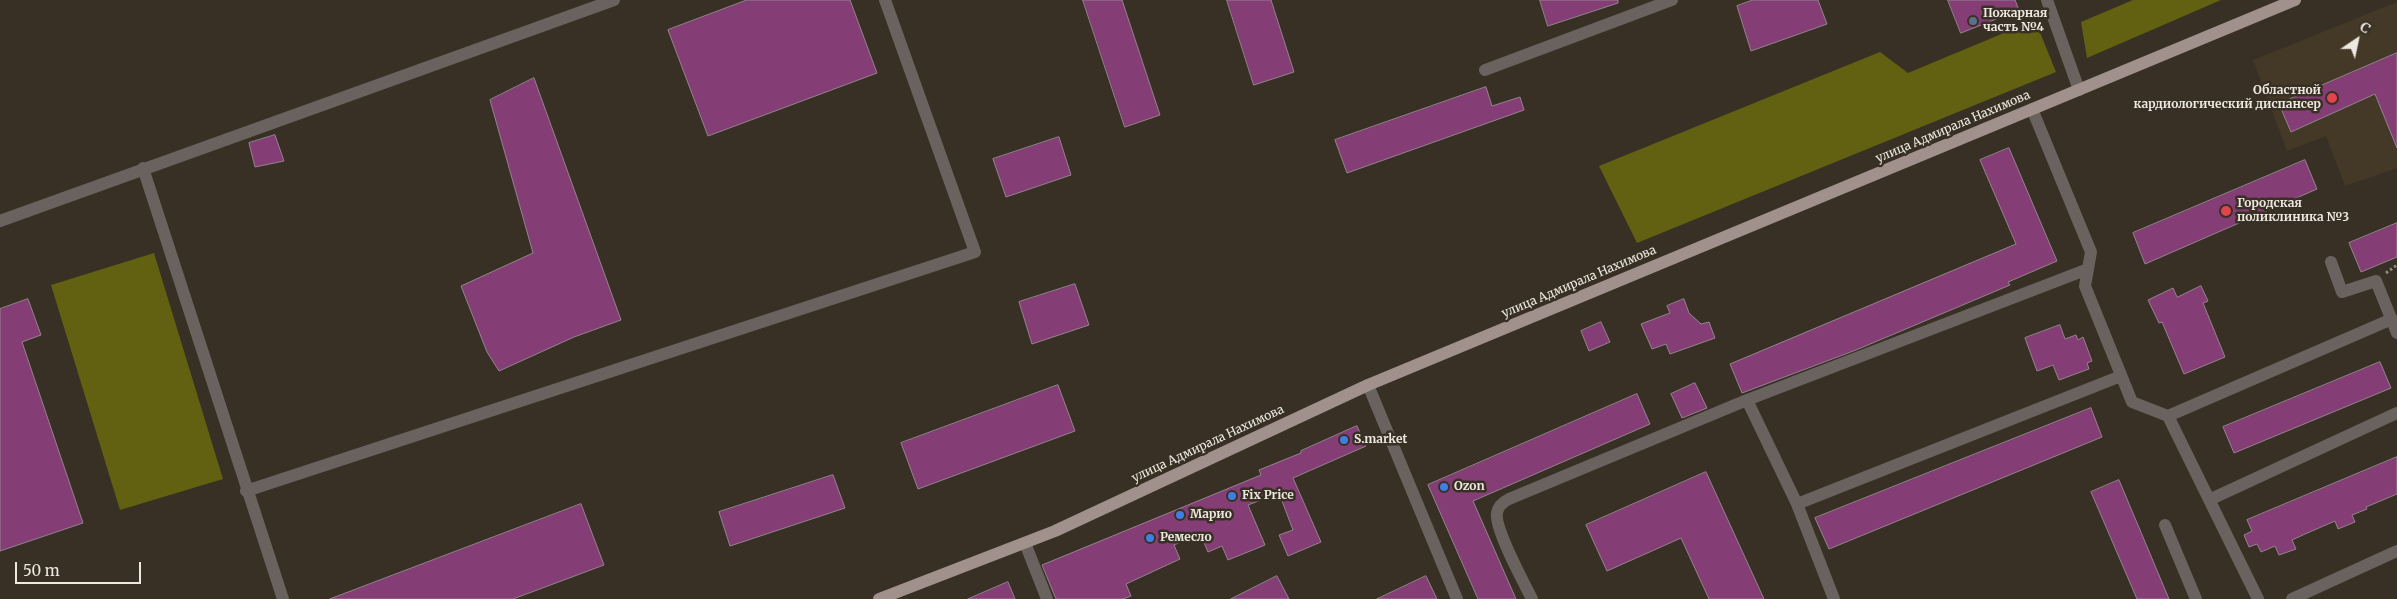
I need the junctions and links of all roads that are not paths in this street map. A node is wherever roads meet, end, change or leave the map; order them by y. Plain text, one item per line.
1 (614, 0) edge
2 (885, 0) edge
3 (1672, 0) edge
4 (2047, 0) edge
5 (2295, 0) edge
6 (1485, 70) dead end
7 (2079, 90) junction
8 (2032, 109) junction
9 (143, 168) junction
10 (0, 220) edge
11 (2331, 262) dead end
12 (2088, 269) junction
13 (2392, 320) junction
14 (2397, 333) edge
15 (2121, 376) junction
16 (1368, 385) junction
17 (1747, 400) junction
18 (2397, 413) edge
19 (2168, 416) junction
20 (246, 491) junction
21 (2211, 499) junction
22 (1797, 504) junction
23 (2165, 524) dead end
24 (1025, 543) junction
25 (2397, 551) edge
26 (283, 599) edge
27 (878, 599) edge
28 (1047, 599) edge
29 (1457, 599) edge
30 (1532, 599) edge
31 (1834, 599) edge
32 (2196, 599) edge
33 (2258, 599) edge
34 (2292, 599) edge

1 - 9 street
2 - 20 street
3 - 6 street
4 - 7 street
5 - 7 main road, улица Адмирала Нахимова
7 - 8 main road, улица Адмирала Нахимова
8 - 12 street
8 - 16 main road, улица Адмирала Нахимова
9 - 10 street
9 - 20 street
11 - 13 street
12 - 15 street
12 - 17 street
13 - 14 street
13 - 19 street
15 - 19 street
15 - 22 street
16 - 24 main road, улица Адмирала Нахимова
16 - 29 street
17 - 22 street
17 - 30 street
18 - 21 street
19 - 21 street
20 - 26 street
21 - 33 street
22 - 31 street
23 - 32 street
24 - 27 main road, улица Адмирала Нахимова
24 - 28 street
25 - 34 street

